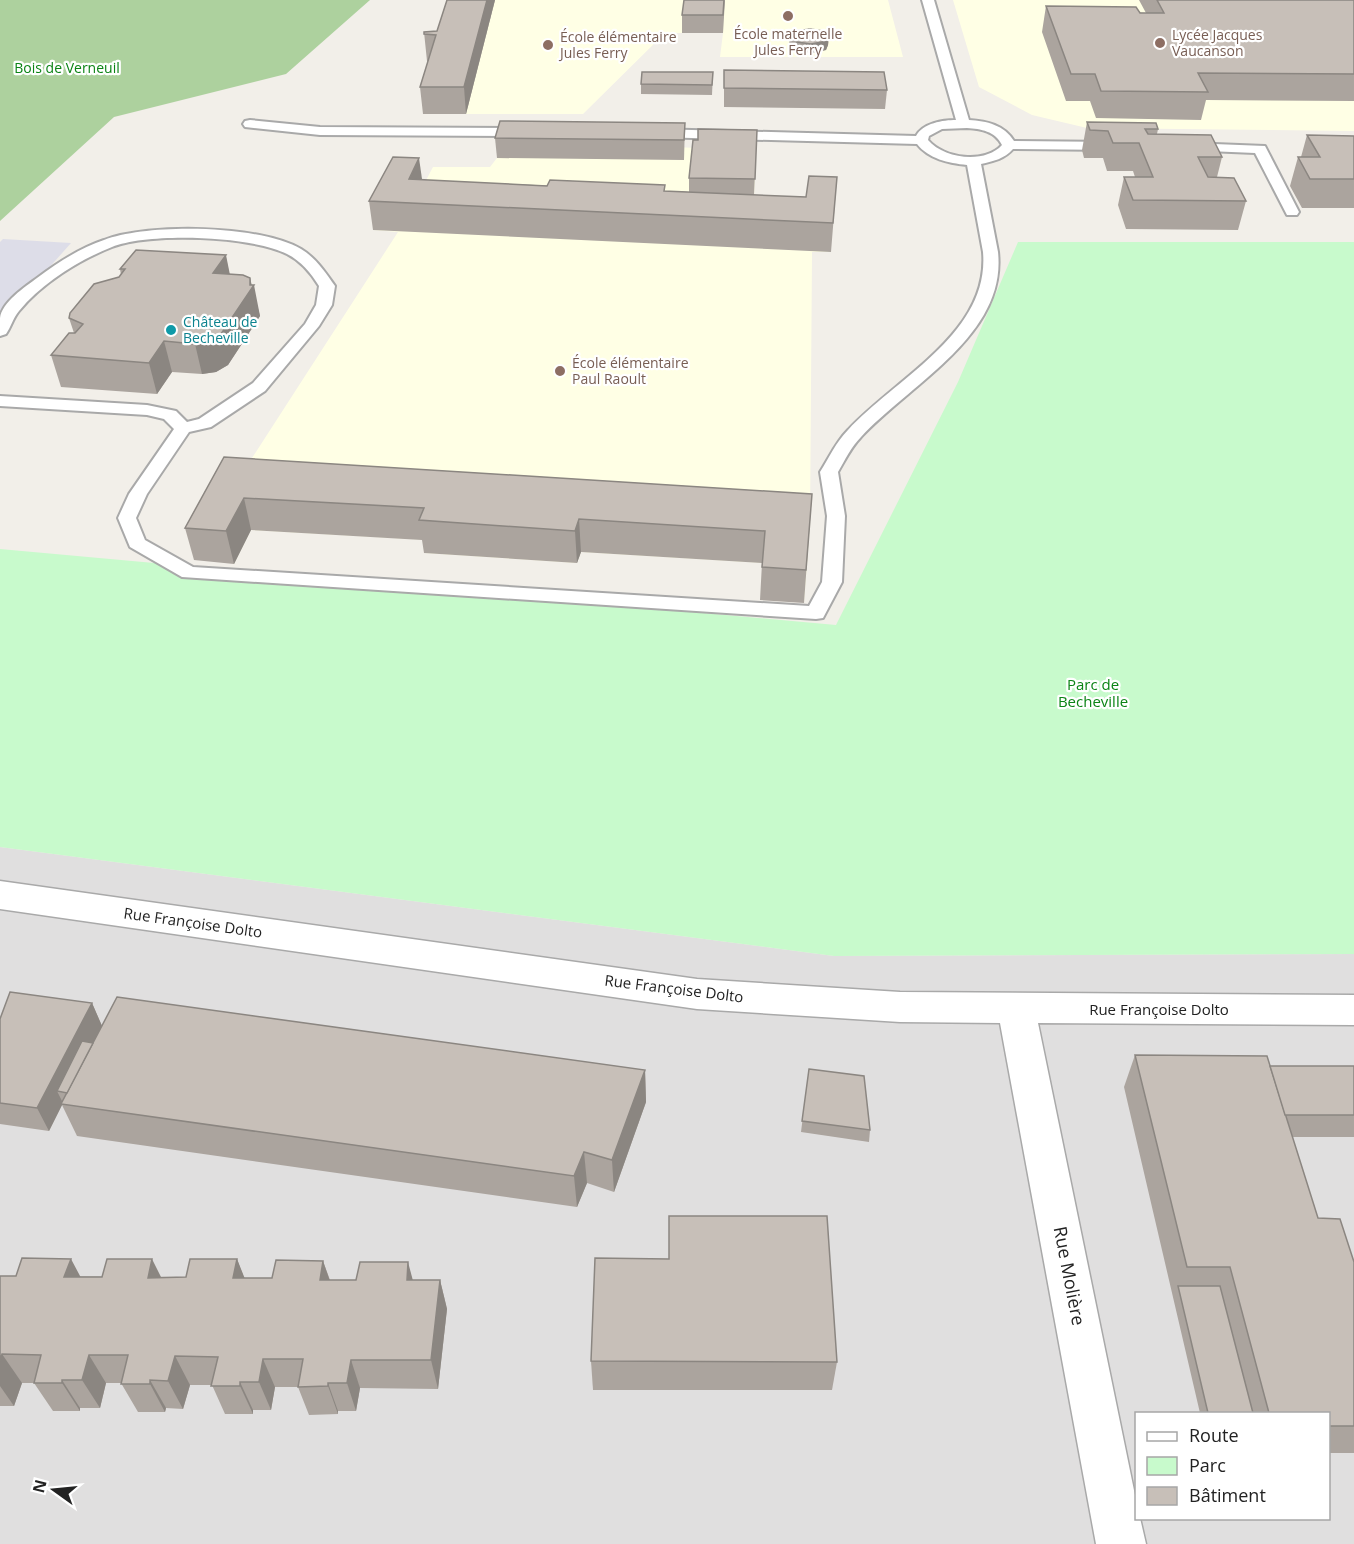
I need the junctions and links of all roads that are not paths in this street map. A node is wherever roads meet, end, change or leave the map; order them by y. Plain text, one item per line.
1 (928, 0) edge
2 (250, 124) dead end
3 (964, 124) junction
4 (544, 132) edge
5 (638, 133) edge
6 (921, 140) junction
7 (1009, 145) junction
8 (1128, 146) edge
9 (1176, 147) edge
10 (973, 160) junction
11 (1292, 212) dead end
12 (0, 331) edge
13 (0, 401) edge
14 (183, 428) junction
15 (0, 895) edge
16 (1016, 1009) junction
17 (1354, 1010) edge
18 (1121, 1544) edge

1 - 3 lane
2 - 4 lane
3 - 6 lane
3 - 7 lane
5 - 6 lane
6 - 10 lane
7 - 8 lane
7 - 10 lane
9 - 11 lane
10 - 14 lane
12 - 14 lane
13 - 14 lane
15 - 16 street, Rue Françoise Dolto
16 - 17 street, Rue Françoise Dolto
16 - 18 street, Rue Molière

